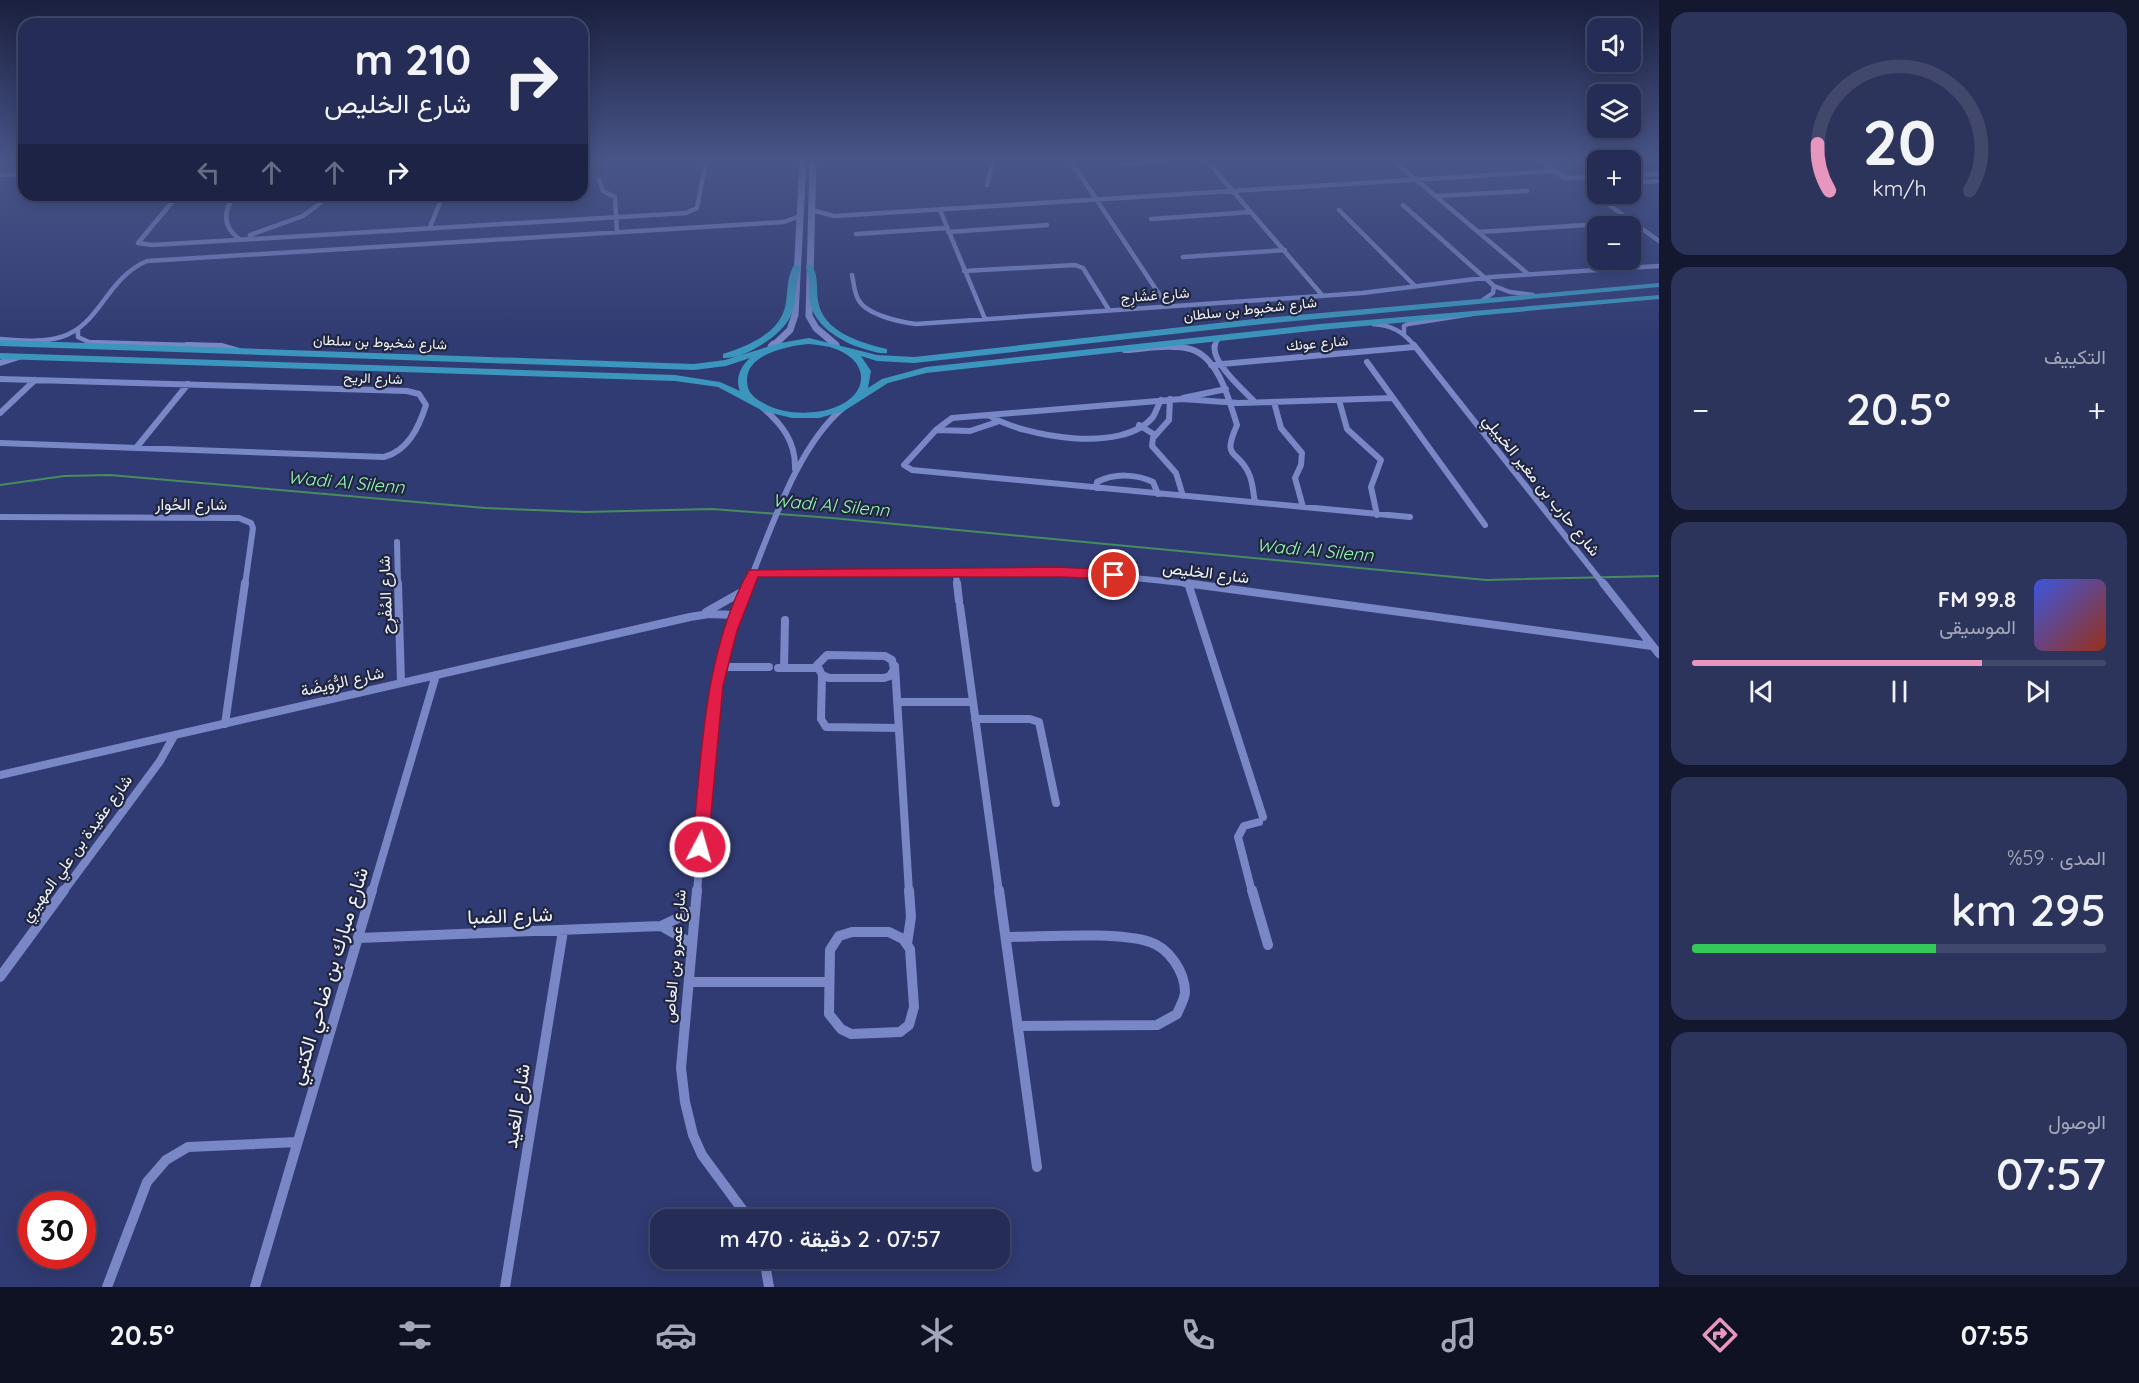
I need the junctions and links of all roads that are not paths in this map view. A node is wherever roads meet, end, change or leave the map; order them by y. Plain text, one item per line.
1 (156, 221) edge
2 (225, 221) edge
3 (289, 221) edge
4 (432, 221) edge
5 (540, 221) edge
6 (616, 221) edge
7 (800, 221) edge
8 (811, 221) edge
9 (818, 221) edge
10 (944, 221) edge
11 (1111, 221) edge
12 (1258, 221) edge
13 (1350, 221) edge
14 (1421, 221) edge
15 (1465, 221) edge
16 (784, 222) joint
17 (1047, 225) dead end
18 (1587, 225) edge
19 (430, 227) junction
20 (800, 228) junction
21 (811, 228) junction
22 (1641, 228) edge
23 (947, 230) junction
24 (617, 232) junction
25 (1478, 232) junction
26 (855, 234) dead end
27 (238, 240) junction
28 (1659, 241) edge
29 (1285, 250) junction
30 (1183, 257) dead end
31 (1659, 266) edge
32 (797, 267) junction
33 (809, 267) junction
34 (964, 271) junction
35 (1528, 274) junction
36 (852, 275) dead end
37 (1485, 278) junction
38 (1414, 285) junction
39 (1659, 285) edge
40 (1494, 286) junction
41 (1322, 295) junction
42 (1534, 295) junction
43 (1659, 297) edge
44 (1484, 299) junction
45 (1167, 306) junction
46 (1109, 310) junction
47 (1479, 312) junction
48 (985, 319) junction
49 (1320, 327) junction
50 (78, 329) junction
51 (1404, 333) junction
52 (1219, 338) junction
53 (0, 341) edge
54 (836, 345) junction
55 (1046, 345) junction
56 (772, 347) junction
57 (1414, 347) junction
58 (1118, 348) junction
59 (845, 349) junction
60 (239, 351) junction
61 (758, 353) junction
62 (0, 356) edge
63 (22, 357) junction
64 (1367, 362) dead end
65 (0, 363) edge
66 (587, 363) junction
67 (1223, 364) junction
68 (1210, 365) junction
69 (0, 379) edge
70 (35, 380) junction
71 (188, 384) junction
72 (1238, 386) junction
73 (1225, 388) junction
74 (860, 398) junction
75 (1393, 398) junction
76 (1170, 399) junction
77 (1182, 399) junction
78 (1161, 400) junction
79 (1339, 400) junction
80 (753, 401) junction
81 (1255, 402) junction
82 (1274, 402) junction
83 (1230, 403) junction
84 (762, 407) junction
85 (843, 408) junction
86 (0, 413) edge
87 (990, 416) junction
88 (997, 422) junction
89 (1139, 425) junction
90 (936, 430) junction
91 (1155, 435) junction
92 (0, 442) edge
93 (136, 448) junction
94 (794, 476) junction
95 (1096, 488) junction
96 (1158, 494) junction
97 (1183, 496) junction
98 (1255, 502) junction
99 (1303, 507) junction
100 (1377, 514) junction
101 (0, 517) edge
102 (1410, 517) dead end
103 (1485, 525) dead end
104 (397, 542) dead end
105 (753, 573) junction
106 (956, 573) junction
107 (1188, 583) junction
108 (746, 589) junction
109 (736, 615) junction
110 (690, 617) junction
111 (785, 620) dead end
112 (1652, 646) junction
113 (1659, 654) edge
114 (895, 666) junction
115 (720, 667) junction
116 (769, 668) dead end
117 (820, 672) junction
118 (436, 675) junction
119 (401, 682) junction
120 (897, 702) junction
121 (974, 702) junction
122 (975, 719) junction
123 (225, 724) junction
124 (898, 728) junction
125 (174, 736) junction
126 (0, 775) edge
127 (1056, 803) dead end
128 (693, 910) junction
129 (661, 926) junction
130 (563, 931) junction
131 (1006, 937) junction
132 (359, 938) junction
133 (691, 943) junction
134 (907, 944) junction
135 (1268, 945) dead end
136 (0, 977) edge
137 (688, 981) junction
138 (829, 982) junction
139 (1018, 1026) junction
140 (297, 1142) junction
141 (1037, 1167) dead end
142 (743, 1209) edge
143 (766, 1269) edge
144 (107, 1287) edge
145 (255, 1287) edge
146 (505, 1287) edge
147 (769, 1287) edge

1 - 27 street
2 - 27 street
3 - 27 street
4 - 19 street
5 - 19 street
6 - 24 street
7 - 20 main road
8 - 21 main road
9 - 21 street
10 - 23 street
11 - 45 street
12 - 29 street
13 - 38 street
14 - 37 street
15 - 25 street
16 - 20 street
16 - 24 street
17 - 23 street
18 - 25 street
19 - 27 street
20 - 32 main road
21 - 33 main road
22 - 28 street
23 - 26 street
23 - 34 street
24 - 50 street
25 - 35 street
29 - 30 street
29 - 41 street
31 - 35 street, شارع عَشَارِج
32 - 56 main road
32 - 66 main road
33 - 54 main road
33 - 55 main road
34 - 46 street
34 - 48 street
35 - 37 street, شارع عَشَارِج
36 - 48 street, شارع عَشَارِج
37 - 38 street, شارع عَشَارِج
37 - 40 street
38 - 41 street, شارع عَشَارِج
39 - 42 main road, شارع شخبوط بن سلطان
40 - 42 street
40 - 44 street
41 - 45 street, شارع عَشَارِج
42 - 44 main road, شارع شخبوط بن سلطان
43 - 47 main road, شارع شخبوط بن سلطان
44 - 55 main road, شارع شخبوط بن سلطان
45 - 46 street, شارع عَشَارِج
46 - 48 street, شارع عَشَارِج
47 - 49 main road, شارع شخبوط بن سلطان
47 - 51 street
49 - 51 street
49 - 52 main road, شارع شخبوط بن سلطان
50 - 53 street
50 - 60 street
51 - 57 street, شارع حارب بن مغير الخييلي
52 - 58 main road, شارع شخبوط بن سلطان
52 - 67 street
53 - 60 main road, شارع شخبوط بن سلطان
54 - 56 main road
54 - 59 main road
55 - 59 main road, شارع شخبوط بن سلطان
56 - 61 main road
57 - 67 street, شارع عونك
57 - 112 street, شارع حارب بن مغير الخييلي
58 - 68 street
58 - 74 main road, شارع شخبوط بن سلطان
59 - 74 main road
60 - 66 main road, شارع شخبوط بن سلطان
61 - 66 main road, شارع شخبوط بن سلطان
61 - 80 main road
62 - 63 main road, شارع شخبوط بن سلطان
63 - 65 street
63 - 80 main road, شارع شخبوط بن سلطان
64 - 75 street
67 - 68 street, شارع عونك
67 - 72 street
68 - 73 street
69 - 70 street, شارع الريح
70 - 71 street, شارع الريح
70 - 86 street
71 - 93 street
71 - 93 street, شارع الريح
72 - 73 street
72 - 81 street
73 - 77 street
73 - 83 street
74 - 85 main road
75 - 79 street
75 - 103 street
76 - 77 street
76 - 78 street
76 - 91 street
77 - 83 street
78 - 87 street
78 - 89 street
79 - 82 street
79 - 100 street
80 - 84 main road
81 - 82 street
81 - 83 street
82 - 99 street
83 - 98 street
84 - 85 main road
84 - 94 street, شارع عمرو بن العاص
85 - 94 street, شارع عمرو بن العاص
87 - 88 street
87 - 90 street
88 - 89 street
88 - 90 street
89 - 91 street
90 - 95 street
91 - 97 street
92 - 93 street, شارع الريح
94 - 105 street, شارع عمرو بن العاص
95 - 96 street
95 - 96 street
96 - 97 street
97 - 98 street
98 - 99 street
99 - 100 street
100 - 102 street
101 - 123 street, شارع الحُوار
104 - 119 street, شارع المُفْرِح
105 - 106 street, شارع الخليص
105 - 108 street, شارع عمرو بن العاص
106 - 107 street, شارع الخليص
106 - 121 street
107 - 112 street, شارع الخليص
107 - 135 street
108 - 109 street, شارع عمرو بن العاص
108 - 110 street, شارع الرُّوَيضَة
109 - 110 street, شارع الرُّوَيضَة
109 - 115 street, شارع عمرو بن العاص
110 - 118 street, شارع الرُّوَيضَة
111 - 117 street
112 - 113 street, شارع حارب بن مغير الخييلي
114 - 117 street
114 - 117 street
114 - 120 street
115 - 116 street
115 - 128 street, شارع عمرو بن العاص
117 - 124 street
118 - 119 street, شارع الرُّوَيضَة
118 - 132 street, شارع مبارك بن ضاحي الكتبي
119 - 123 street, شارع الرُّوَيضَة
120 - 121 street
120 - 124 street
121 - 122 street
122 - 127 street
122 - 131 street
123 - 125 street, شارع الرُّوَيضَة
124 - 134 street
125 - 126 street, شارع الرُّوَيضَة
125 - 136 street, شارع عقيدة بن علي المهيري
128 - 129 street, شارع الضبا
128 - 133 street, شارع عمرو بن العاص
129 - 130 street, شارع الضبا
129 - 133 street
130 - 132 street, شارع الضبا
130 - 146 street, شارع الغيد
131 - 139 street
131 - 139 street
132 - 140 street, شارع مبارك بن ضاحي الكتبي
133 - 137 street, شارع عمرو بن العاص
134 - 138 street
134 - 138 street
137 - 138 street
137 - 142 street, شارع عمرو بن العاص
139 - 141 street
140 - 144 street
140 - 145 street, شارع مبارك بن ضاحي الكتبي
143 - 147 street

